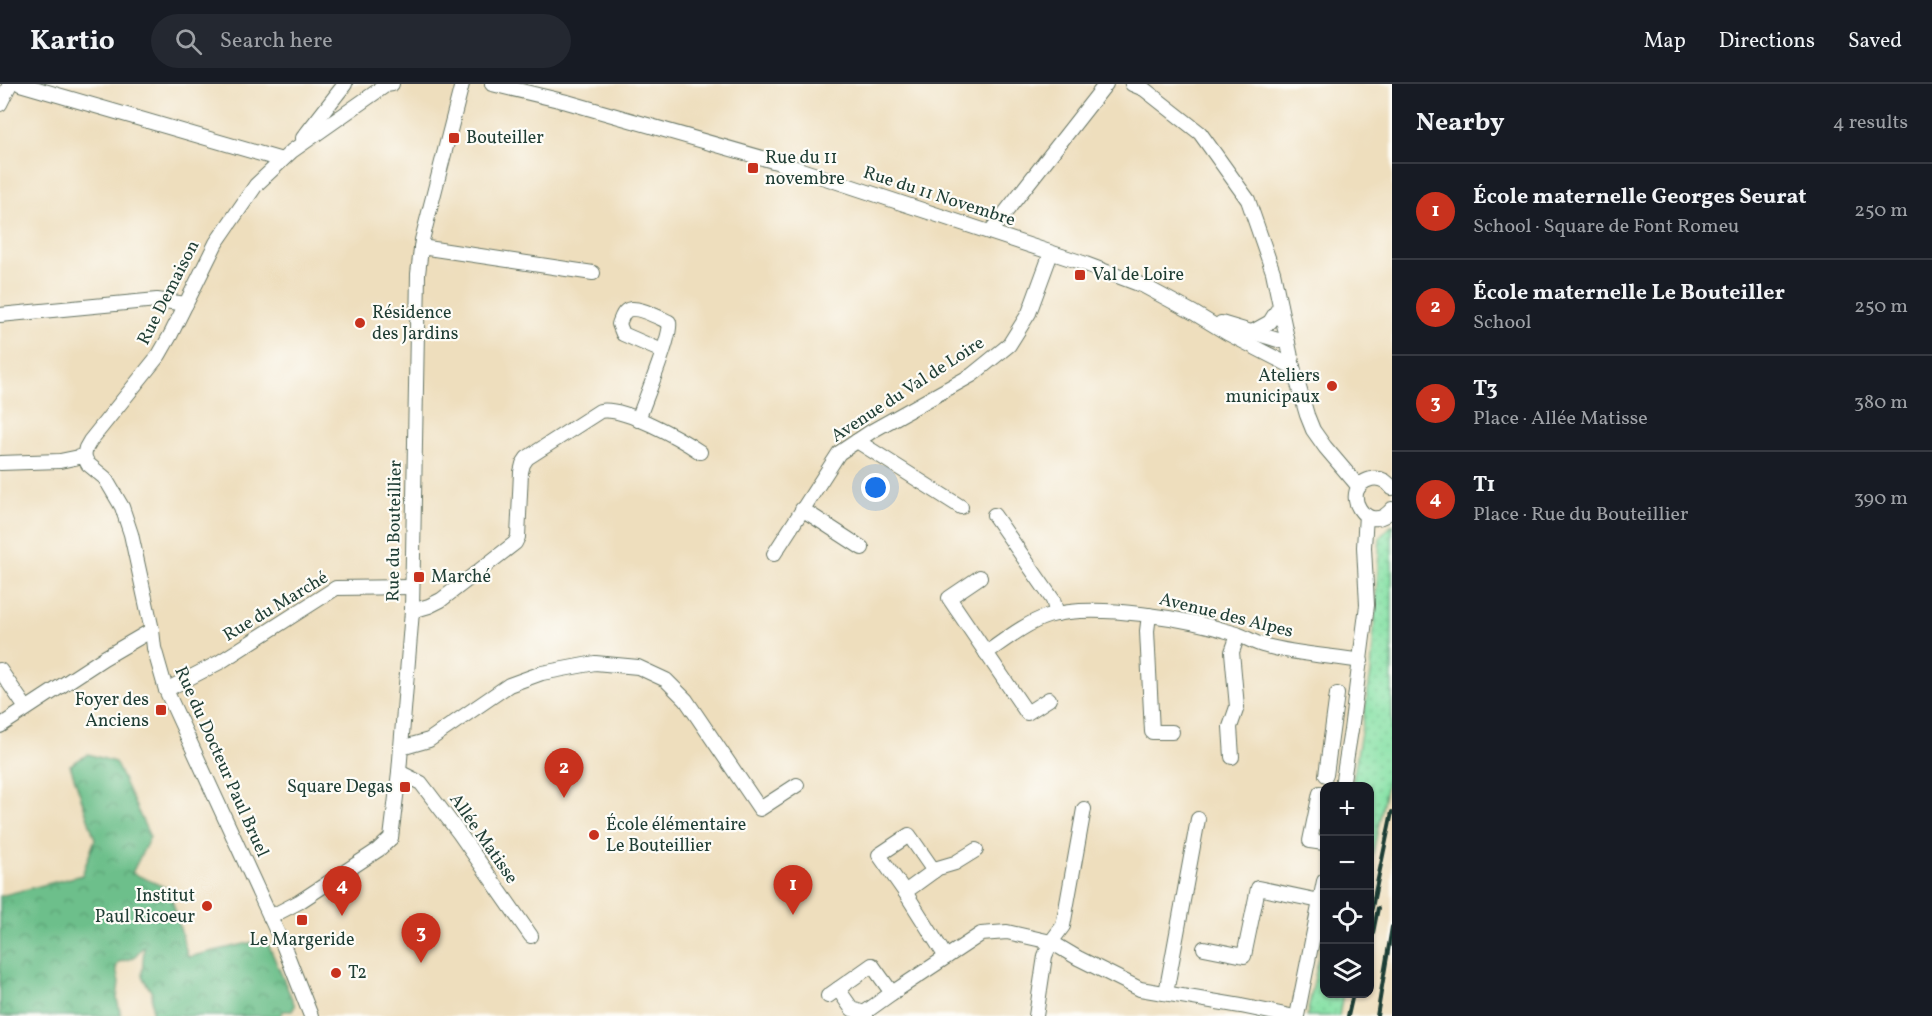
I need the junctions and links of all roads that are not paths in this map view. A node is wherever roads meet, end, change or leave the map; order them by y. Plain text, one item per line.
1 (10, 84) edge
2 (20, 84) edge
3 (345, 84) edge
4 (392, 84) edge
5 (462, 84) edge
6 (492, 84) edge
7 (1106, 84) edge
8 (1132, 84) edge
9 (0, 104) edge
10 (287, 155) junction
11 (990, 232) junction
12 (421, 247) junction
13 (1052, 253) junction
14 (593, 273) dead end
15 (186, 304) junction
16 (1280, 306) junction
17 (1194, 313) junction
18 (0, 315) edge
19 (1252, 332) junction
20 (1288, 343) junction
21 (662, 351) dead end
22 (1293, 367) junction
23 (638, 420) junction
24 (857, 441) junction
25 (700, 452) dead end
26 (84, 456) junction
27 (0, 463) edge
28 (1359, 487) junction
29 (1392, 488) edge
30 (961, 507) dead end
31 (802, 509) junction
32 (1392, 509) edge
33 (994, 515) dead end
34 (1366, 515) junction
35 (862, 548) dead end
36 (774, 554) dead end
37 (980, 577) dead end
38 (412, 587) junction
39 (412, 611) junction
40 (1057, 614) junction
41 (1149, 615) junction
42 (152, 630) junction
43 (1238, 635) junction
44 (986, 653) junction
45 (1361, 661) junction
46 (0, 670) edge
47 (166, 690) junction
48 (1337, 694) dead end
49 (1048, 699) dead end
50 (26, 708) junction
51 (0, 726) edge
52 (1332, 727) junction
53 (1351, 730) junction
54 (1172, 732) dead end
55 (401, 748) junction
56 (1232, 757) dead end
57 (399, 772) junction
58 (1326, 775) dead end
59 (1343, 782) edge
60 (797, 785) dead end
61 (1320, 793) dead end
62 (1083, 809) dead end
63 (1198, 819) dead end
64 (1320, 842) edge
65 (976, 850) dead end
66 (934, 871) junction
67 (905, 892) junction
68 (1320, 902) joint
69 (270, 917) junction
70 (531, 936) dead end
71 (1051, 942) junction
72 (1204, 948) dead end
73 (946, 957) junction
74 (892, 993) junction
75 (1166, 993) junction
76 (865, 1014) edge
77 (311, 1016) edge
78 (1036, 1016) edge
79 (1290, 1016) edge
80 (1297, 1016) edge

1 - 9 street
2 - 10 street
3 - 10 street
4 - 10 street
5 - 12 street, Rue du Bouteillier
6 - 11 street, Rue du 11 Novembre
7 - 11 street
8 - 16 street
10 - 15 street, Rue Demaison
11 - 13 street, Rue du 11 Novembre
12 - 14 street
12 - 38 street, Rue du Bouteillier
13 - 17 street, Rue du 11 Novembre
13 - 24 street, Avenue du Val de Loire
15 - 18 street
15 - 26 street, Rue Demaison
16 - 19 street
16 - 20 street
17 - 19 street, Rue du 11 Novembre
17 - 22 street, Rue du 11 Novembre
19 - 20 street, Rue du 11 Novembre
20 - 22 street
21 - 23 street
22 - 28 street
23 - 25 street
23 - 39 street
24 - 30 street
24 - 31 street, Avenue du Val de Loire
26 - 27 street
26 - 42 street, Rue du Docteur Paul Bruel
28 - 29 street
28 - 34 street
31 - 35 street
31 - 36 street, Avenue du Val de Loire
32 - 34 street
33 - 40 street
34 - 45 street
37 - 44 street
38 - 39 street, Rue du Bouteillier
38 - 47 street, Rue du Marché
39 - 55 street, Rue du Bouteillier
40 - 41 street, Avenue des Alpes
40 - 44 street, Avenue des Alpes
41 - 43 street, Avenue des Alpes
41 - 54 street
42 - 47 street, Rue du Docteur Paul Bruel
42 - 50 street
43 - 45 street, Avenue des Alpes
43 - 56 street
44 - 49 street
45 - 53 street
46 - 50 street
47 - 69 street, Rue du Docteur Paul Bruel
48 - 52 street
50 - 51 street
52 - 53 street
52 - 58 street
53 - 59 street
55 - 57 street, Rue du Bouteillier
55 - 60 street
57 - 69 street, Rue du Bouteillier
57 - 70 street, Allée Matisse
61 - 64 street
62 - 71 street
63 - 75 street
65 - 66 street
66 - 67 street
66 - 67 street
67 - 73 street
68 - 72 street
68 - 80 street
69 - 77 street, Rue du Docteur Paul Bruel
71 - 73 street
71 - 75 street
71 - 78 street
73 - 74 street
74 - 76 street
74 - 76 street
75 - 79 street

